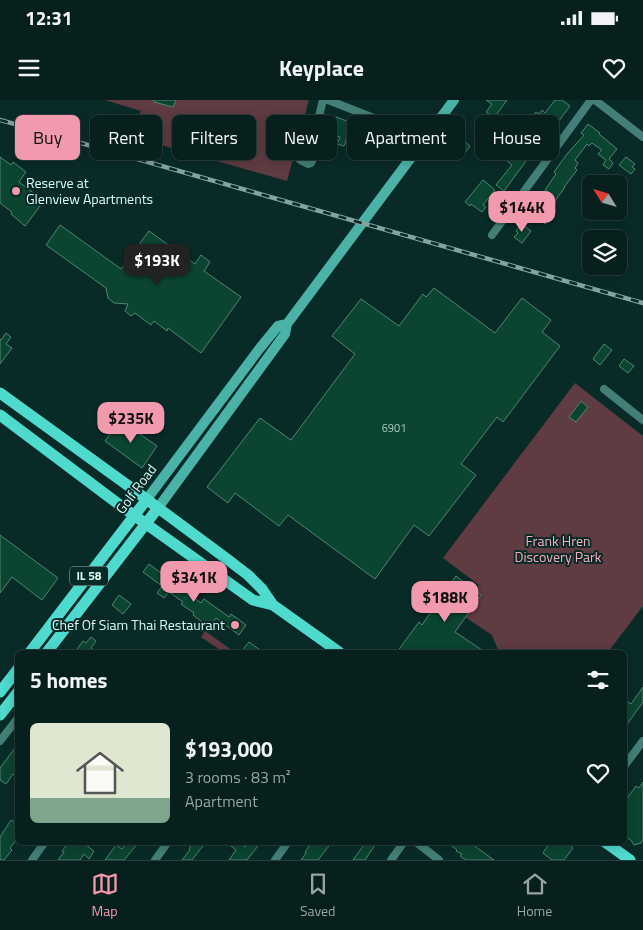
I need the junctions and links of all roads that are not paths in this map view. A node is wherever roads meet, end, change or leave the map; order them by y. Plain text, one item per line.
1 (323, 100) edge
2 (328, 100) edge
3 (454, 100) edge
4 (591, 100) edge
5 (595, 100) edge
6 (319, 115) edge
7 (365, 115) edge
8 (643, 137) edge
9 (492, 235) dead end
10 (287, 324) junction
11 (604, 389) dead end
12 (0, 393) edge
13 (0, 415) edge
14 (643, 420) edge
15 (147, 499) junction
16 (158, 508) junction
17 (134, 516) junction
18 (146, 524) junction
19 (273, 605) junction
20 (35, 650) edge
21 (49, 650) edge
22 (336, 650) edge
23 (15, 673) edge
24 (0, 692) edge
25 (15, 696) edge
26 (0, 715) edge
27 (15, 722) edge
28 (0, 741) edge
29 (643, 741) edge
30 (627, 762) edge
31 (43, 845) edge
32 (166, 845) edge
33 (286, 845) edge
34 (402, 845) edge
35 (420, 845) edge
36 (609, 845) edge
37 (32, 860) edge
38 (155, 860) edge
39 (275, 860) edge
40 (391, 860) edge
41 (439, 860) edge
42 (630, 860) edge

1 - 6 street
2 - 7 street
3 - 10 main road, Golf Road
4 - 9 street
5 - 8 street
10 - 15 main road, Golf Road
10 - 16 main road, Golf Road
11 - 14 street
12 - 15 main road
13 - 17 main road
15 - 16 main road
15 - 17 main road, Golf Road / IL 58
16 - 18 main road, Golf Road
16 - 19 main road
17 - 18 main road
17 - 20 main road, Golf Road / IL 58
18 - 19 main road
18 - 21 main road, Golf Road / IL 58
19 - 22 main road
23 - 24 main road
25 - 26 main road
27 - 28 street
29 - 30 street
31 - 37 street
32 - 38 street
33 - 39 street
34 - 40 street
35 - 41 street
36 - 42 main road

